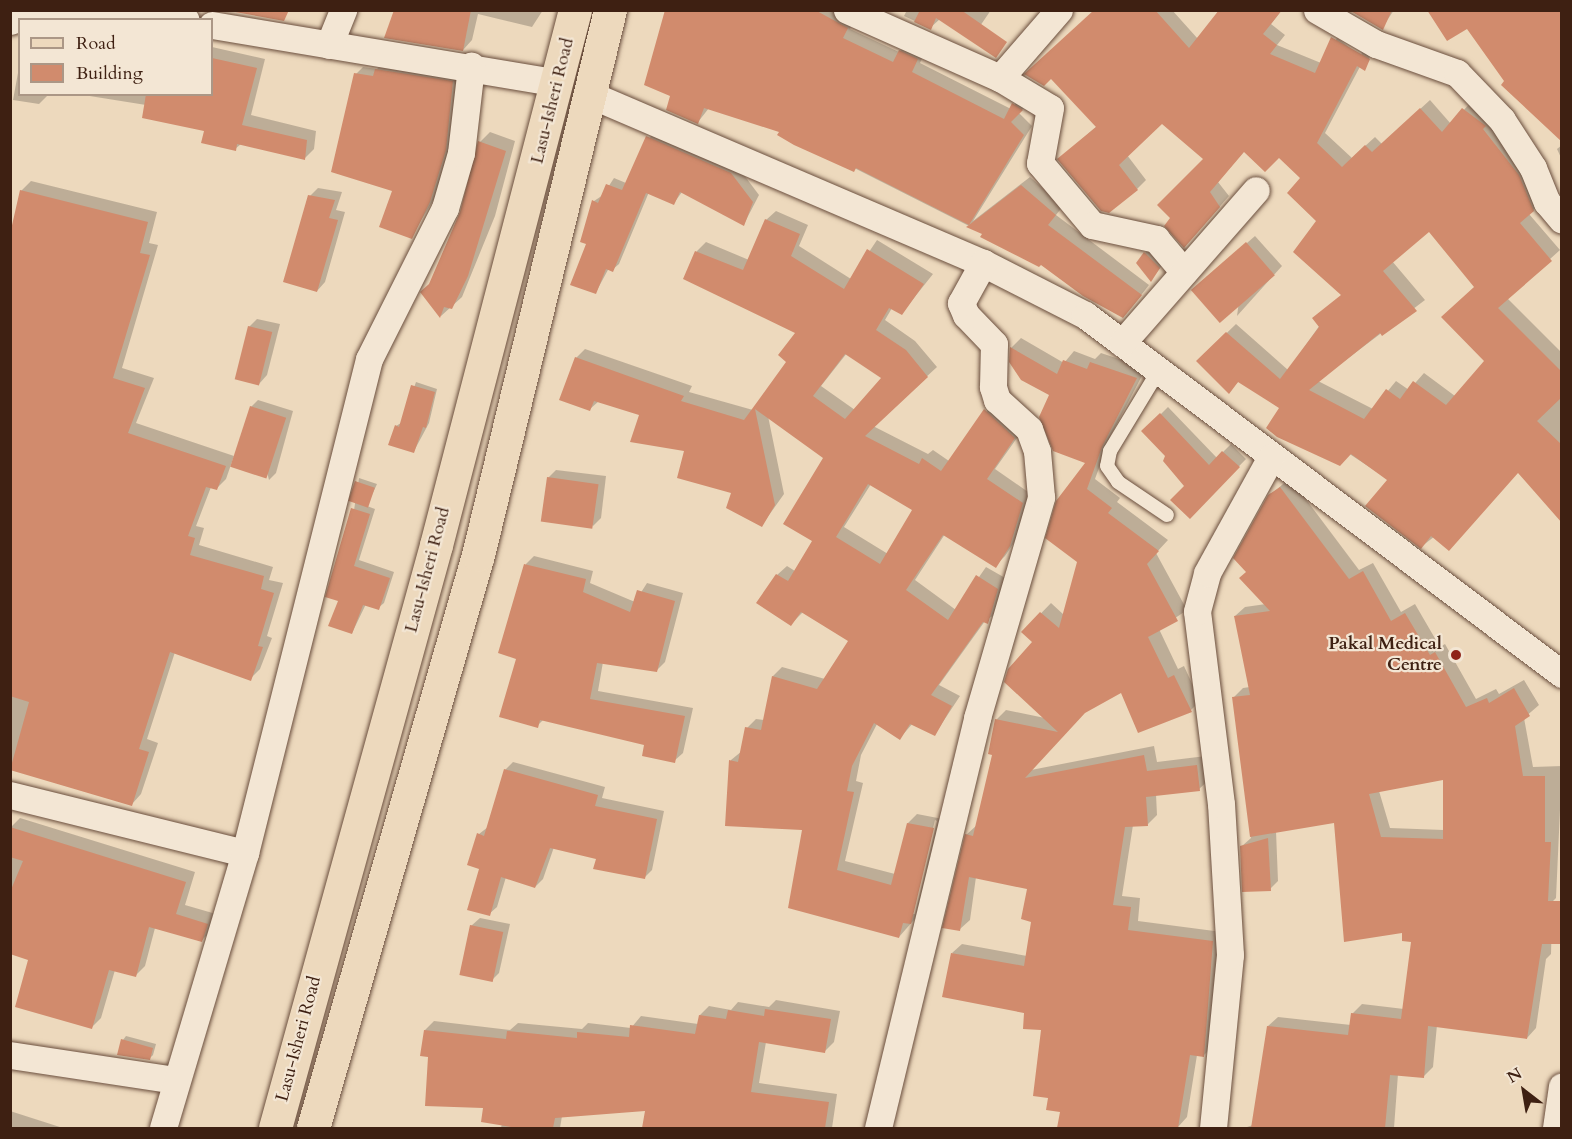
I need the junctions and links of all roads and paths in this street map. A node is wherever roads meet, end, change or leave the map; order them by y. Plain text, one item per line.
1 (78, 10) edge
2 (83, 10) edge
3 (343, 10) edge
4 (576, 10) edge
5 (610, 10) edge
6 (847, 10) edge
7 (1059, 10) edge
8 (1317, 10) edge
9 (19, 18) edge
10 (165, 18) edge
11 (213, 25) edge
12 (329, 45) junction
13 (471, 66) junction
14 (1000, 78) junction
15 (558, 83) junction
16 (591, 95) junction
17 (1256, 190) dead end
18 (1562, 220) edge
19 (983, 262) junction
20 (1184, 272) junction
21 (1122, 343) junction
22 (1159, 370) junction
23 (1271, 457) junction
24 (1167, 515) dead end
25 (436, 545) junction
26 (478, 555) junction
27 (1562, 674) edge
28 (10, 795) edge
29 (245, 853) junction
30 (10, 1055) edge
31 (175, 1080) junction
32 (1562, 1086) edge
33 (163, 1128) edge
34 (275, 1128) edge
35 (313, 1128) edge
36 (878, 1128) edge
37 (1213, 1128) edge
38 (1556, 1128) edge

1 - 9 street
2 - 10 street
3 - 12 street
4 - 15 main road, Lasu-Isheri Road
5 - 16 main road, Lasu-Isheri Road
6 - 14 street
7 - 14 street
8 - 18 street
11 - 12 street
12 - 13 street
13 - 15 street
13 - 29 street
14 - 20 street
15 - 25 main road, Lasu-Isheri Road
16 - 19 street
16 - 26 main road, Lasu-Isheri Road
17 - 20 street
19 - 21 street
19 - 36 street
20 - 21 street
21 - 22 street
22 - 23 street
22 - 24 lane
23 - 27 street
23 - 37 street
25 - 26 main road
25 - 34 main road, Lasu-Isheri Road
26 - 35 main road, Lasu-Isheri Road
28 - 29 street
29 - 31 street
30 - 31 street
31 - 33 street
32 - 38 street

